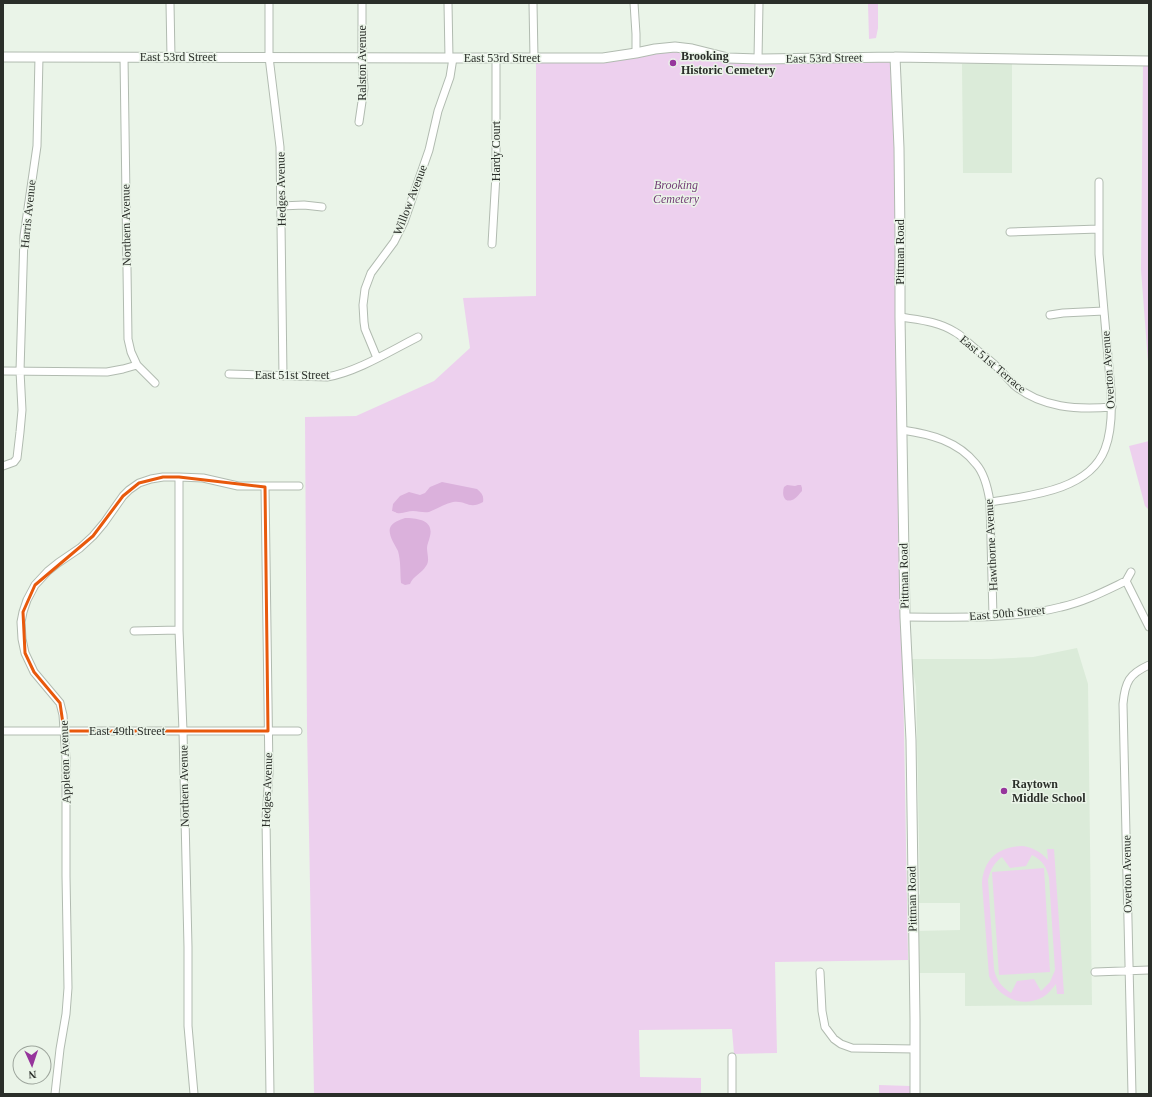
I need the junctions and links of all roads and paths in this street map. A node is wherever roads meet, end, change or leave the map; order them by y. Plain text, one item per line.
1 (170, 3) edge
2 (269, 3) edge
3 (362, 3) edge
4 (448, 3) edge
5 (533, 3) edge
6 (634, 3) edge
7 (759, 3) edge
8 (636, 53) junction
9 (3, 57) edge
10 (39, 57) junction
11 (124, 57) junction
12 (171, 57) junction
13 (269, 57) junction
14 (362, 57) junction
15 (895, 57) junction
16 (451, 58) junction
17 (534, 58) junction
18 (496, 59) junction
19 (758, 59) junction
20 (1149, 61) edge
21 (359, 122) dead end
22 (1099, 182) dead end
23 (281, 206) junction
24 (322, 207) dead end
25 (1099, 230) junction
26 (1010, 232) dead end
27 (492, 244) dead end
28 (1104, 311) junction
29 (1050, 315) dead end
30 (900, 317) junction
31 (418, 337) dead end
32 (377, 358) junction
33 (137, 365) junction
34 (3, 371) edge
35 (20, 371) junction
36 (230, 374) dead end
37 (283, 376) junction
38 (155, 383) dead end
39 (1112, 407) junction
40 (902, 430) junction
41 (3, 466) edge
42 (179, 477) junction
43 (299, 486) dead end
44 (265, 487) junction
45 (990, 502) junction
46 (1131, 572) dead end
47 (1126, 581) junction
48 (994, 616) junction
49 (905, 617) junction
50 (1149, 627) edge
51 (179, 630) junction
52 (134, 631) dead end
53 (1149, 664) edge
54 (3, 731) edge
55 (64, 731) junction
56 (183, 731) junction
57 (268, 731) junction
58 (298, 732) dead end
59 (1149, 970) edge
60 (1130, 971) junction
61 (820, 972) dead end
62 (1095, 972) dead end
63 (915, 1049) junction
64 (732, 1057) dead end
65 (55, 1094) edge
66 (194, 1094) edge
67 (270, 1094) edge
68 (732, 1094) edge
69 (915, 1094) edge
70 (1132, 1094) edge

1 - 12 street
2 - 13 street, Hedges Avenue
3 - 14 street, Ralston Avenue
4 - 16 street, Willow Avenue
5 - 17 street
6 - 8 street
7 - 19 street
8 - 17 street, East 53rd Street
8 - 19 street, East 53rd Street
9 - 10 street, East 53rd Street
10 - 11 street, East 53rd Street
10 - 35 street, Harris Avenue
11 - 12 street, East 53rd Street
11 - 33 street, Northern Avenue
12 - 13 street, East 53rd Street
13 - 14 street, East 53rd Street
13 - 23 street, Hedges Avenue
14 - 16 street, East 53rd Street
14 - 21 street, Ralston Avenue
15 - 19 street, East 53rd Street
15 - 20 street, East 53rd Street
15 - 30 street, Pittman Road
16 - 18 street, East 53rd Street
16 - 32 street, Willow Avenue
17 - 18 street, East 53rd Street
18 - 27 street, Hardy Court
22 - 25 street, Overton Avenue
23 - 24 street
23 - 37 street, Hedges Avenue
25 - 26 street
25 - 28 street, Overton Avenue
28 - 29 street
28 - 39 street, Overton Avenue
30 - 39 street, East 51st Terrace
30 - 40 street, Pittman Road
31 - 32 street, East 51st Street
32 - 37 street, East 51st Street
33 - 35 street
33 - 38 street, Northern Avenue
34 - 35 street
35 - 41 street, Harris Avenue
36 - 37 street, East 51st Street
39 - 45 street, Overton Avenue
40 - 45 street, Hawthorne Avenue
40 - 49 street, Pittman Road
42 - 44 street, Appleton Avenue
42 - 51 street, Northern Avenue
42 - 55 street, Appleton Avenue
43 - 44 street, Appleton Avenue
44 - 57 street, Hedges Avenue
45 - 48 street, Hawthorne Avenue
46 - 47 street
47 - 48 street, East 50th Street
47 - 50 street
48 - 49 street, East 50th Street
49 - 63 street, Pittman Road
51 - 52 street
51 - 56 street, Northern Avenue
53 - 60 street, Overton Avenue
54 - 55 street, East 49th Street
55 - 56 street, East 49th Street
55 - 65 street, Appleton Avenue
56 - 57 street, East 49th Street
56 - 66 street, Northern Avenue
57 - 58 street, East 49th Street
57 - 67 street, Hedges Avenue
59 - 60 street
60 - 62 street
60 - 70 street, Overton Avenue
61 - 63 street
63 - 69 street, Pittman Road
64 - 68 street

